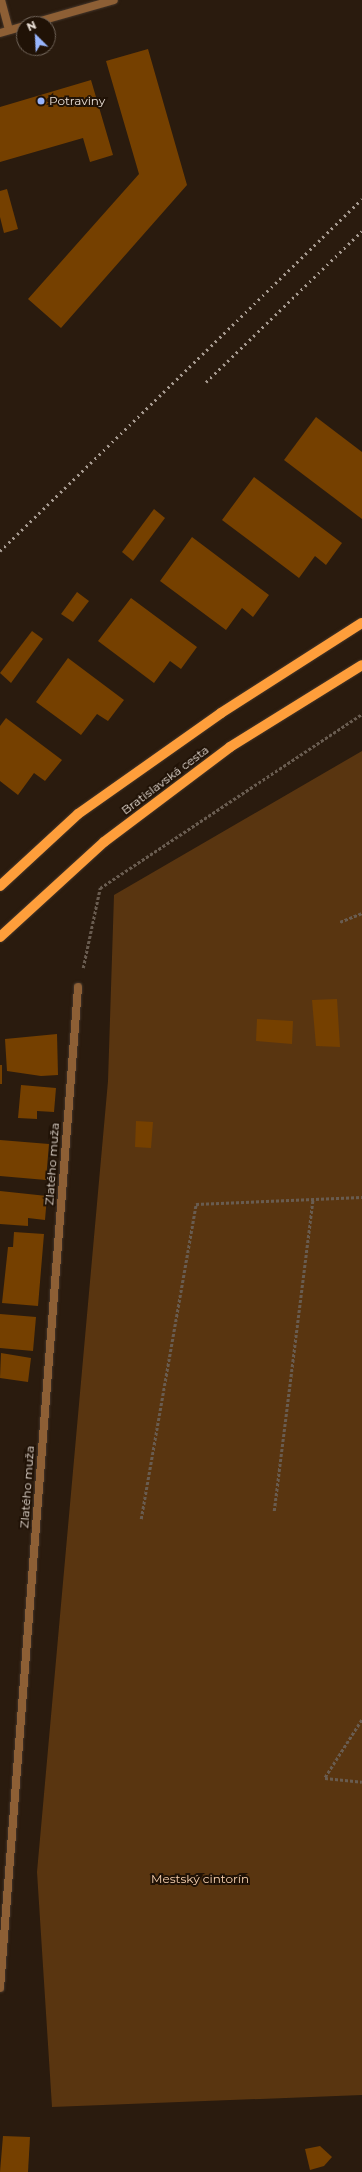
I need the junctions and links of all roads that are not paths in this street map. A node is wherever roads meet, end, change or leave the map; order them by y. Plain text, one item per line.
1 (1, 0) edge
2 (114, 0) edge
3 (56, 17) edge
4 (16, 28) edge
5 (9, 30) junction
6 (0, 32) edge
7 (362, 623) edge
8 (362, 664) edge
9 (0, 886) edge
10 (0, 937) edge
11 (78, 987) road end
12 (0, 1988) edge

1 - 5 street
2 - 3 street
4 - 5 street
5 - 6 street
7 - 9 main road, Bratislavská cesta
8 - 10 main road, Bratislavská cesta
11 - 12 street, Zlatého muža

